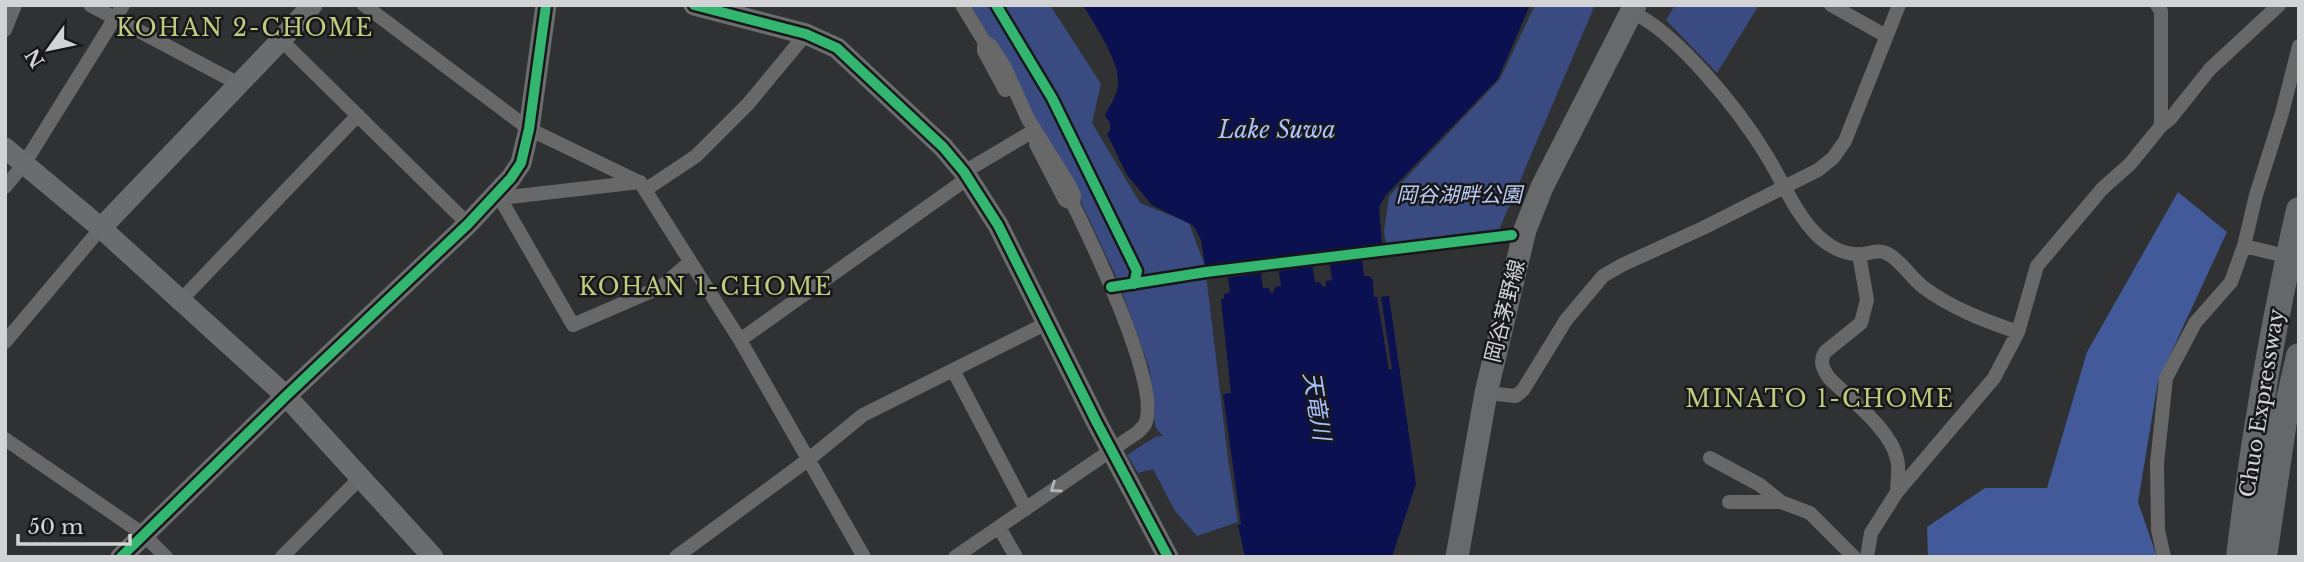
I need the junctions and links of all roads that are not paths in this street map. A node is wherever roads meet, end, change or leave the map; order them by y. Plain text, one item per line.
1 (15, 5) edge
2 (90, 5) edge
3 (123, 5) edge
4 (312, 5) edge
5 (365, 5) edge
6 (546, 5) edge
7 (694, 5) edge
8 (961, 5) edge
9 (1831, 5) edge
10 (1899, 5) edge
11 (2157, 5) edge
12 (2280, 5) edge
13 (1634, 9) edge
14 (115, 19) junction
15 (5, 30) edge
16 (806, 34) junction
17 (1886, 36) junction
18 (281, 40) junction
19 (2299, 46) edge
20 (239, 84) junction
21 (358, 115) junction
22 (2161, 126) junction
23 (529, 129) junction
24 (1033, 132) junction
25 (5, 148) edge
26 (24, 164) junction
27 (966, 175) junction
28 (642, 186) junction
29 (5, 187) edge
30 (1784, 188) junction
31 (499, 196) junction
32 (2299, 210) edge
33 (468, 224) junction
34 (101, 229) junction
35 (2250, 247) junction
36 (1859, 254) junction
37 (2299, 259) edge
38 (691, 262) junction
39 (2281, 288) junction
40 (181, 300) junction
41 (1047, 323) junction
42 (2018, 332) junction
43 (740, 340) junction
44 (5, 342) edge
45 (2299, 356) edge
46 (953, 370) junction
47 (1486, 393) junction
48 (286, 396) junction
49 (2299, 405) edge
50 (5, 439) edge
51 (1111, 449) junction
52 (1710, 458) dead end
53 (809, 459) junction
54 (361, 477) junction
55 (1896, 492) junction
56 (1729, 502) dead end
57 (1782, 502) junction
58 (1026, 509) junction
59 (999, 527) junction
60 (143, 534) junction
61 (121, 557) edge
62 (166, 557) edge
63 (282, 557) edge
64 (433, 557) edge
65 (676, 557) edge
66 (864, 557) edge
67 (954, 557) edge
68 (1016, 557) edge
69 (1168, 557) edge
70 (1457, 557) edge
71 (1854, 557) edge
72 (1867, 557) edge
73 (2164, 557) edge
74 (2226, 557) edge
75 (2239, 557) edge
76 (2264, 557) edge
77 (2275, 557) edge

1 - 15 street
2 - 14 street
3 - 14 street
4 - 18 street
5 - 23 street
6 - 23 street
7 - 16 street
8 - 24 street
9 - 17 street
10 - 17 street
11 - 22 street
12 - 22 street
13 - 30 street
13 - 47 main road, 岡谷茅野線
14 - 20 street
14 - 26 street
16 - 27 street
16 - 28 street
17 - 30 street
18 - 20 street
18 - 21 street
19 - 35 street
20 - 34 street
21 - 33 street
21 - 40 street
22 - 42 street
23 - 28 street
23 - 31 street
24 - 27 street
24 - 51 street
25 - 26 street
26 - 29 street
26 - 34 street
27 - 41 street
27 - 43 street
28 - 31 street
28 - 38 street
30 - 36 street
30 - 47 street
31 - 33 street
31 - 38 street
32 - 39 highway, Chuo Expressway
33 - 48 street
34 - 40 street
34 - 44 street
35 - 37 street
35 - 73 street
36 - 42 street
36 - 55 street
38 - 43 street
39 - 74 highway
39 - 75 highway, Chuo Expressway
40 - 48 street
41 - 46 street
41 - 51 street
42 - 55 street
43 - 53 street
45 - 76 highway, Chuo Expressway
46 - 53 street
46 - 58 street
47 - 70 main road, 岡谷茅野線
48 - 54 street
48 - 60 street
49 - 77 highway
50 - 60 street
51 -> 58 street
51 - 69 street
52 - 57 street
53 - 65 street
53 - 66 street
54 - 63 street
54 - 64 street
55 - 72 street
56 - 57 street
57 - 71 street
58 - 59 street
59 - 67 street
59 - 68 street
60 - 61 street
60 - 62 street

